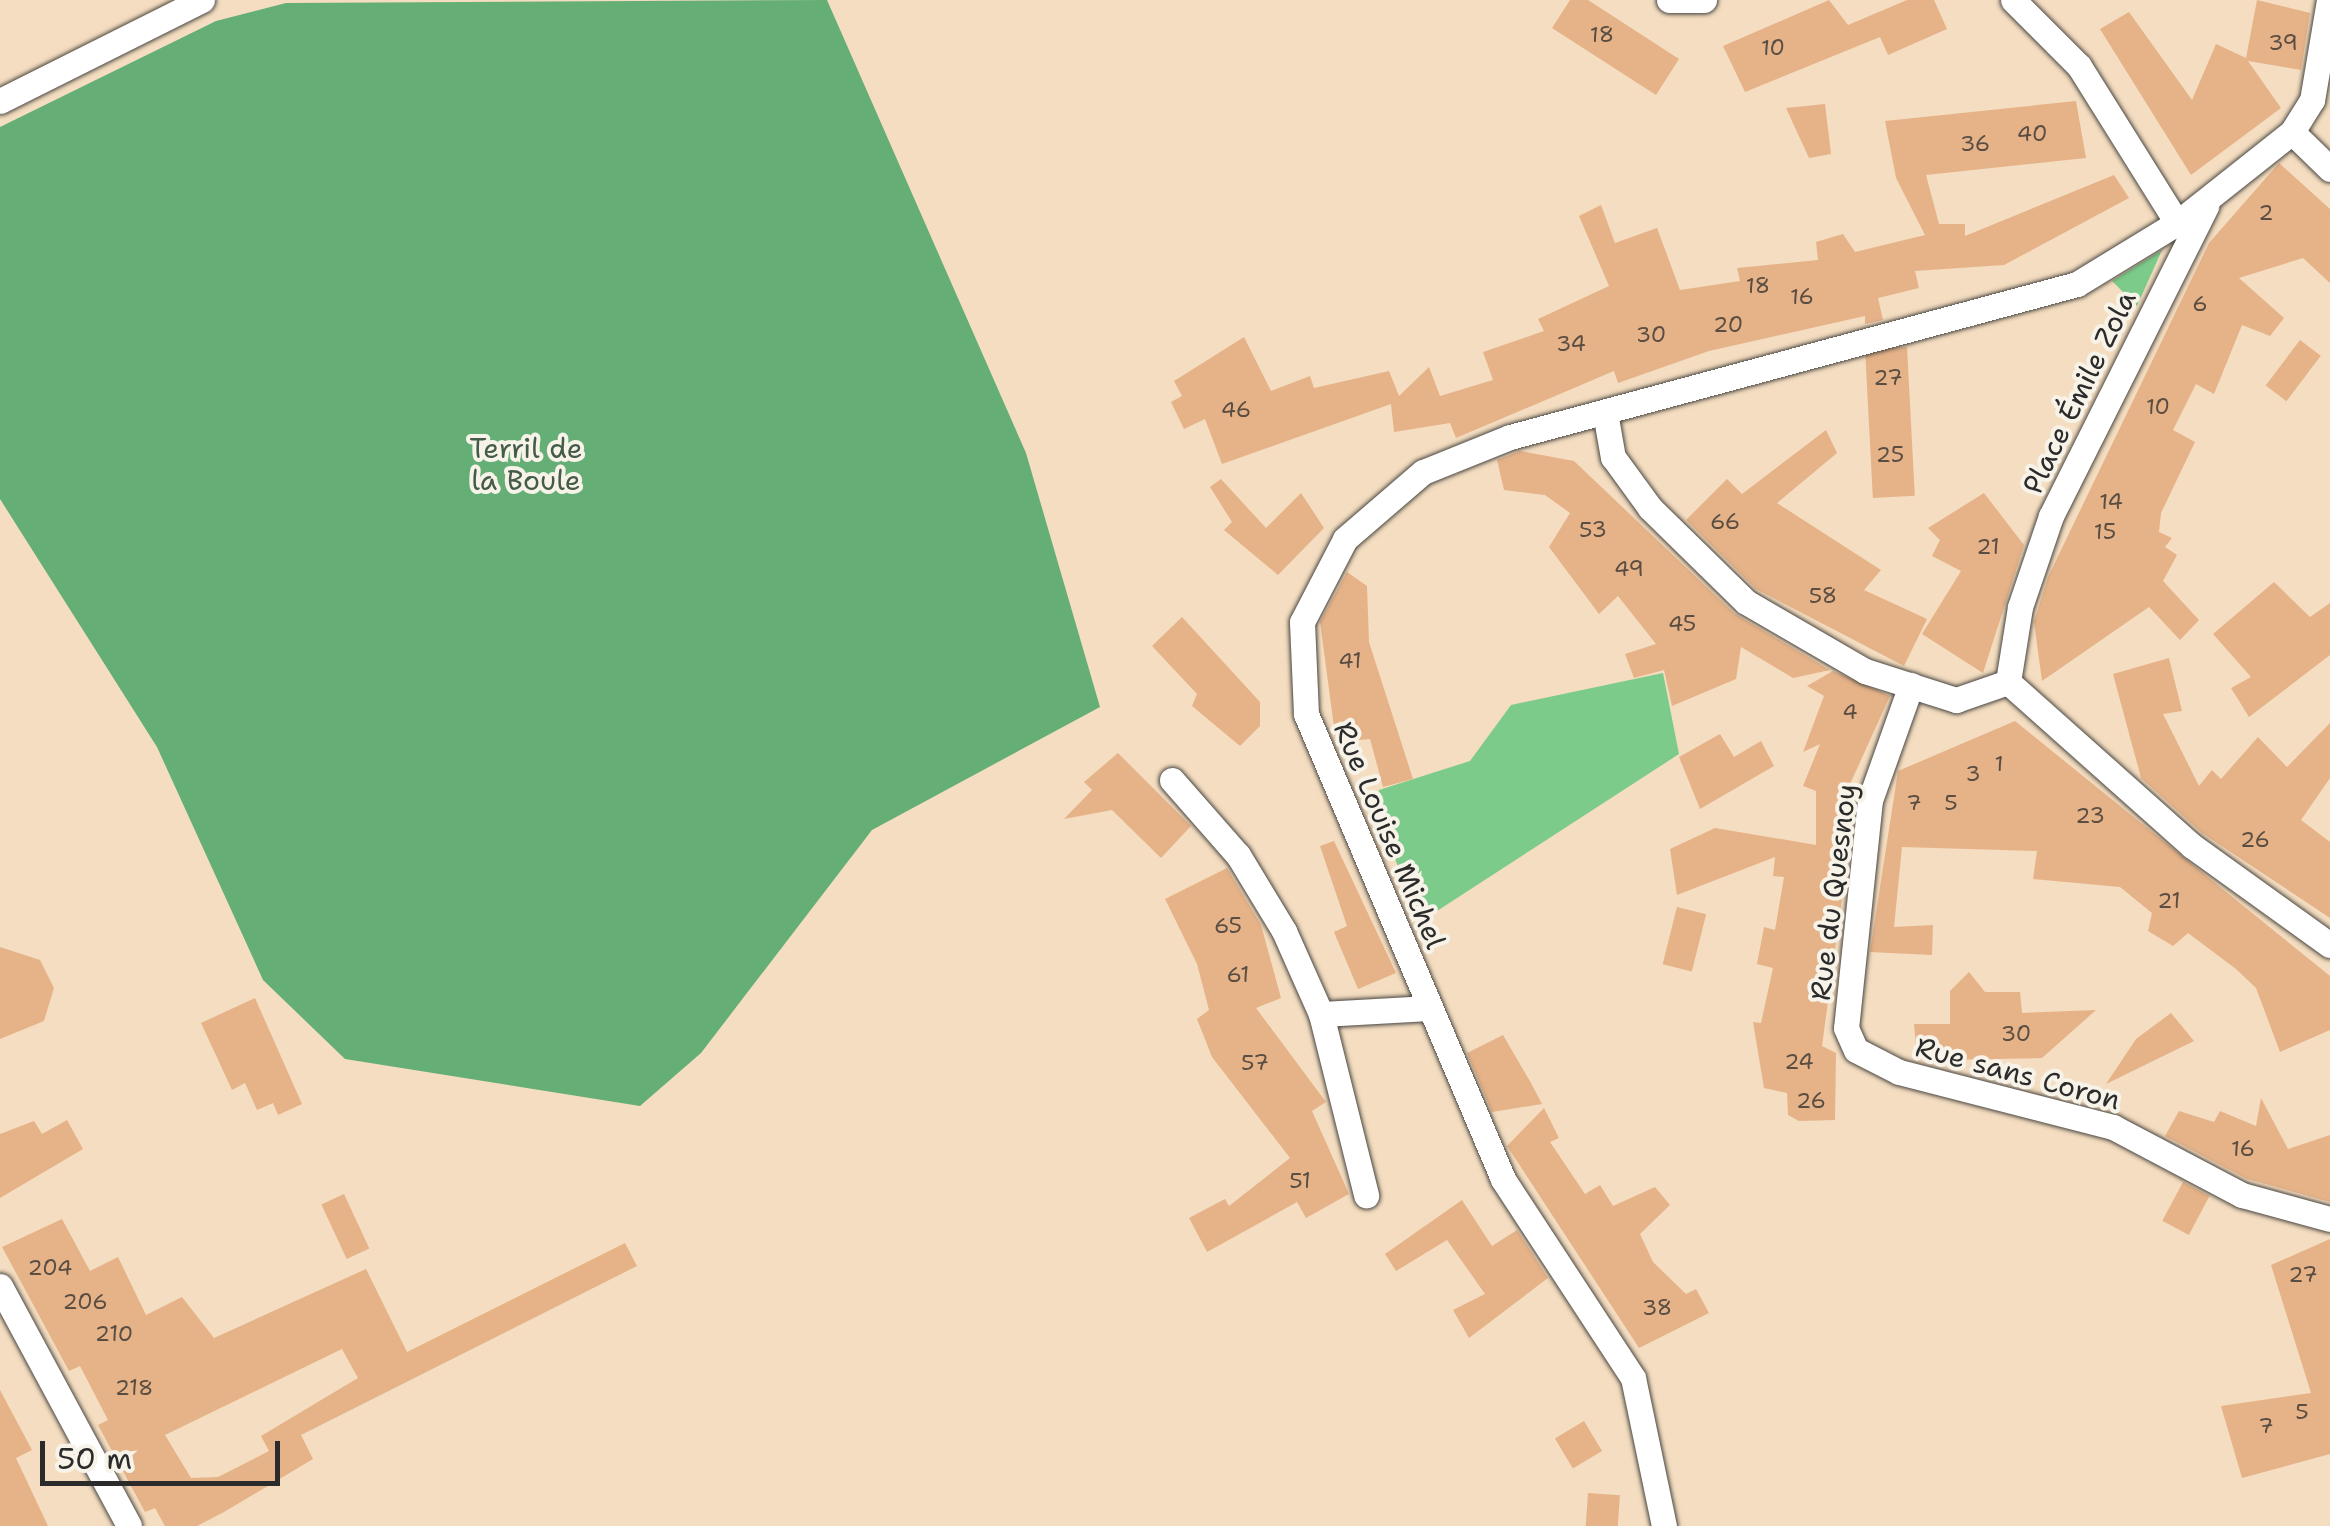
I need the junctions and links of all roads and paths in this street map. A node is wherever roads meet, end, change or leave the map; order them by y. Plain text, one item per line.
1 (202, 0) edge
2 (1669, 0) edge
3 (1704, 0) edge
4 (2013, 0) edge
5 (2329, 0) edge
6 (0, 101) edge
7 (2292, 132) junction
8 (2330, 169) edge
9 (2212, 194) junction
10 (2177, 223) junction
11 (1925, 319) joint
12 (1606, 418) junction
13 (2008, 682) junction
14 (1911, 686) junction
15 (1172, 780) dead end
16 (2330, 945) edge
17 (1430, 1008) junction
18 (1321, 1014) junction
19 (1856, 1050) joint
20 (1366, 1195) dead end
21 (2330, 1219) edge
22 (2, 1298) edge
23 (129, 1526) edge
24 (1664, 1526) edge

1 - 6 street
2 - 3 street
4 - 10 street
5 - 7 street
7 - 8 street
7 - 9 street, Place Émile Zola
9 - 10 street, Place Émile Zola
9 - 13 street, Place Émile Zola
10 - 11 street, Place Émile Zola
11 - 12 street, Rue Louise Michel
12 - 14 street
12 - 17 street, Rue Louise Michel
13 - 14 street
13 - 16 street
14 - 19 street, Rue du Quesnoy
15 - 18 street
17 - 18 street
17 - 24 street, Rue Louise Michel
18 - 20 street
19 - 21 street, Rue sans Coron
22 - 23 street

